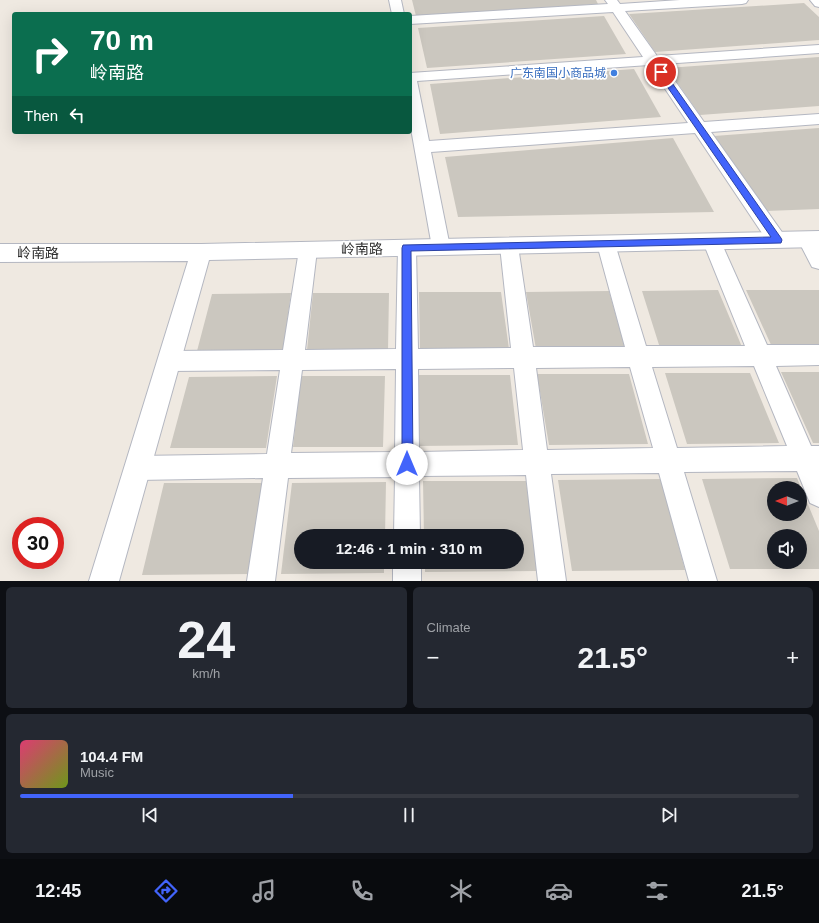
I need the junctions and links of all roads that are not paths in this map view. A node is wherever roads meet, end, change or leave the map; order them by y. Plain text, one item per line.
1 (395, 0) edge
2 (742, 0) edge
3 (816, 0) edge
4 (819, 3) edge
5 (614, 4) edge
6 (398, 12) edge
7 (412, 20) edge
8 (819, 49) edge
9 (653, 61) junction
10 (412, 77) edge
11 (412, 93) edge
12 (819, 118) edge
13 (699, 127) junction
14 (422, 147) junction
15 (813, 239) edge
16 (778, 240) junction
17 (712, 242) junction
18 (606, 244) junction
19 (509, 246) junction
20 (441, 247) junction
21 (406, 248) junction
22 (308, 250) junction
23 (201, 252) junction
24 (0, 253) edge
25 (819, 261) edge
26 (819, 355) edge
27 (760, 356) junction
28 (639, 357) junction
29 (523, 358) junction
30 (407, 359) junction
31 (293, 360) junction
32 (169, 361) junction
33 (812, 459) edge
34 (669, 461) junction
35 (537, 462) junction
36 (407, 464) junction
37 (277, 466) junction
38 (137, 468) junction
39 (819, 494) edge
40 (407, 529) edge
41 (407, 569) edge
42 (104, 581) edge
43 (261, 581) edge
44 (407, 581) edge
45 (552, 581) edge
46 (703, 581) edge

1 - 6 street
2 - 5 street
3 - 4 street
5 - 7 street
5 - 9 street
8 - 9 street
9 - 10 street
9 - 13 street
11 - 14 street
12 - 13 street
13 - 14 street
13 - 16 street
14 - 20 street
15 - 16 street, 岭南路
15 - 25 street
16 - 17 street, 岭南路
17 - 18 street, 岭南路
17 - 27 street
18 - 19 street, 岭南路
18 - 28 street
19 - 20 street, 岭南路
19 - 29 street
20 - 21 street, 岭南路
21 - 22 street, 岭南路
21 - 30 street
22 - 23 street, 岭南路
22 - 31 street
23 - 24 street, 岭南路
23 - 32 street
26 - 27 street
27 - 28 street
27 - 33 street
28 - 29 street
28 - 34 street
29 - 30 street
29 - 35 street
30 - 31 street
30 - 36 street
31 - 32 street
31 - 37 street
32 - 38 street
33 - 34 street
33 - 39 street
34 - 35 street
34 - 46 street
35 - 36 street
35 - 45 street
36 - 37 street
36 - 40 street
37 - 38 street
37 - 43 street
38 - 42 street
41 - 44 street

